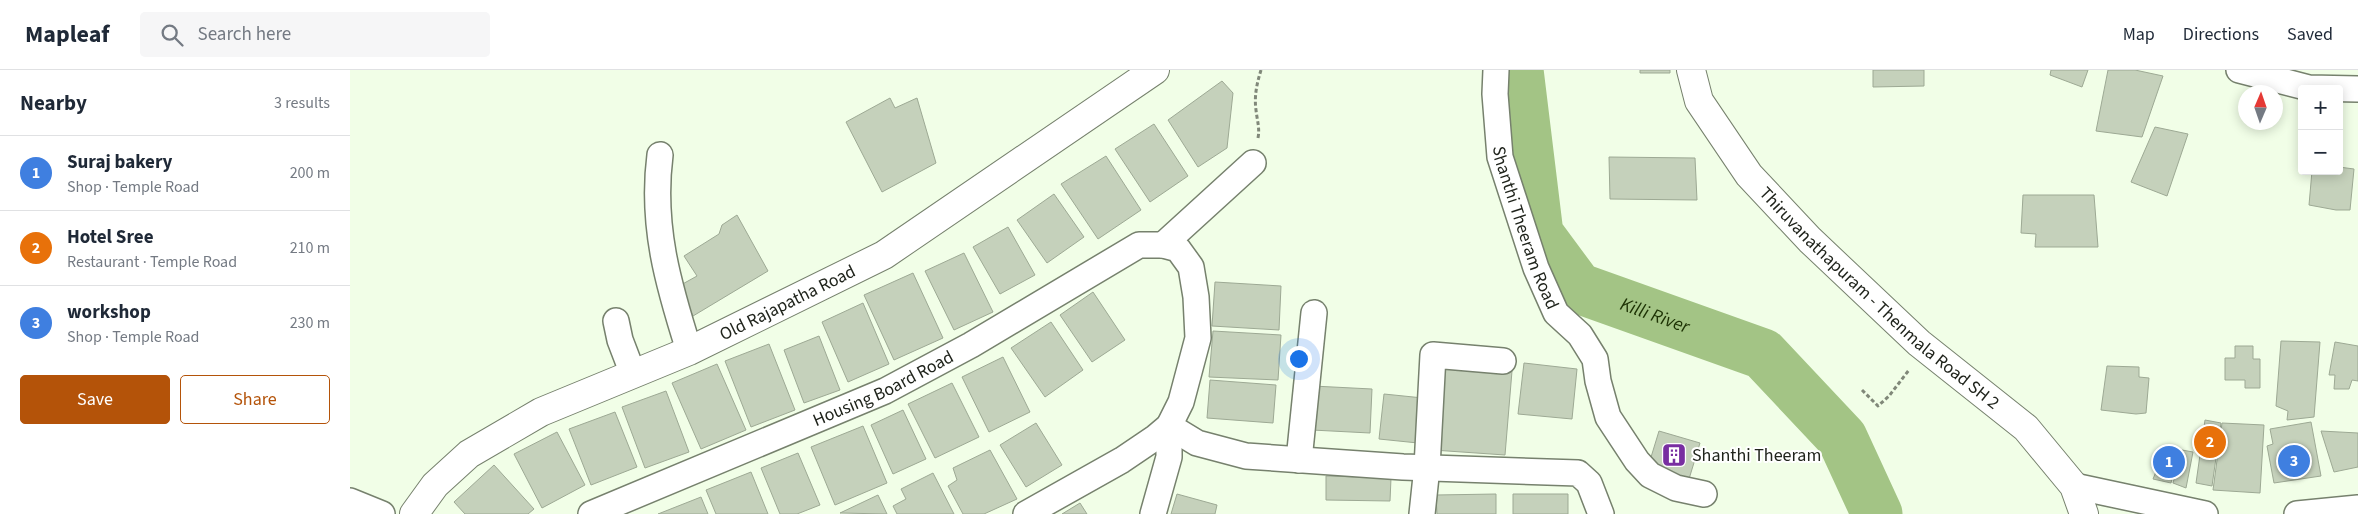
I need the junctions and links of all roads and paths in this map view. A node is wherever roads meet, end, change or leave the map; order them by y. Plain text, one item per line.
1 (1155, 70) edge
2 (1261, 70) edge
3 (1496, 70) edge
4 (1691, 70) edge
5 (2239, 70) edge
6 (2358, 89) edge
7 (660, 155) dead end
8 (1253, 163) joint
9 (1163, 245) junction
10 (1314, 313) dead end
11 (616, 321) dead end
12 (689, 350) junction
13 (1928, 350) junction
14 (1503, 361) dead end
15 (633, 374) junction
16 (1862, 390) dead end
17 (1169, 426) junction
18 (1299, 460) junction
19 (1427, 468) junction
20 (2074, 486) junction
21 (1704, 494) dead end
22 (350, 501) edge
23 (2358, 508) edge
24 (382, 514) edge
25 (414, 514) edge
26 (591, 514) edge
27 (1026, 514) edge
28 (1153, 514) edge
29 (1422, 514) edge
30 (1601, 514) edge
31 (2084, 514) edge
32 (2205, 514) edge
33 (2297, 514) edge

1 - 12 main road, Old Rajapatha Road
2 - 8 path
3 - 21 street, Shanthi Theeram Road
4 - 13 main road, Thiruvanathapuram - Thenmala Road SH 2
5 - 6 street
7 - 12 street
8 - 9 street
9 - 17 street
9 - 26 street, Housing Board Road
10 - 18 street
11 - 15 street
12 - 15 main road, Old Rajapatha Road
13 - 16 path
13 - 20 main road, Thiruvanathapuram - Thenmala Road SH 2
14 - 19 street
15 - 25 main road, Old Rajapatha Road
17 - 18 street
17 - 27 street
17 - 28 street
18 - 19 street
19 - 29 street
19 - 30 street
20 - 31 main road, Thiruvanathapuram - Thenmala Road SH 2
20 - 32 street
22 - 24 street
23 - 33 street

